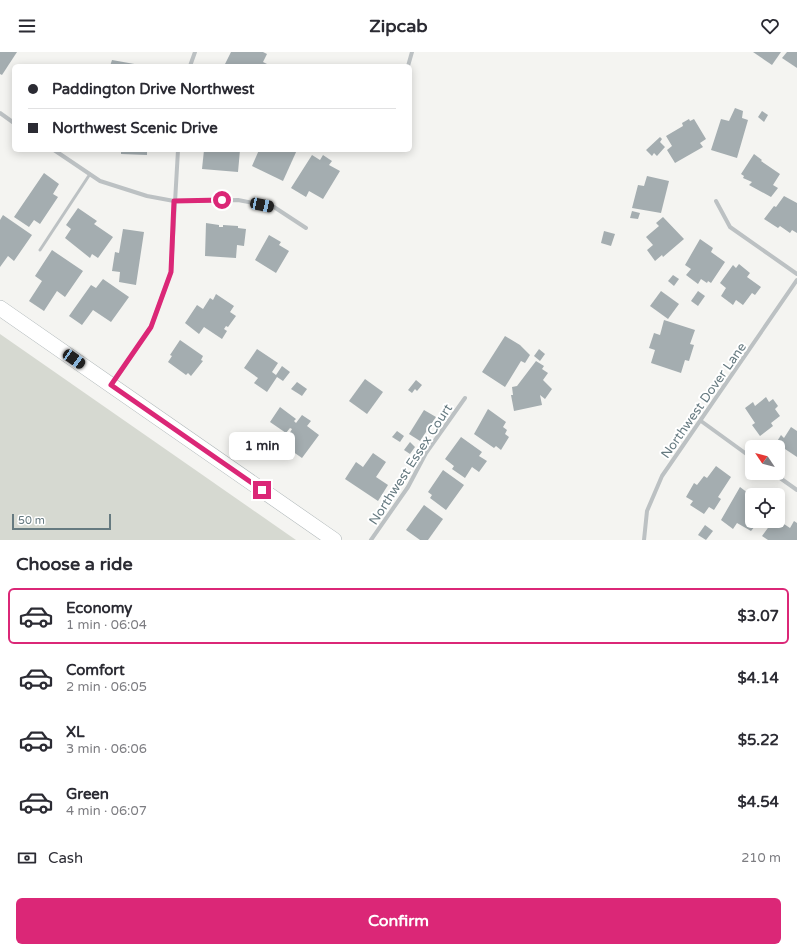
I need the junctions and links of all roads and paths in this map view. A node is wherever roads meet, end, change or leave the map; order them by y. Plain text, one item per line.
1 (195, 52) edge
2 (412, 52) edge
3 (191, 64) edge
4 (409, 64) edge
5 (0, 113) edge
6 (12, 122) edge
7 (57, 152) edge
8 (178, 152) edge
9 (90, 174) junction
10 (174, 201) junction
11 (716, 201) dead end
12 (306, 228) dead end
13 (40, 250) dead end
14 (797, 274) edge
15 (797, 280) edge
16 (0, 308) edge
17 (111, 385) junction
18 (466, 398) dead end
19 (701, 421) junction
20 (745, 453) edge
21 (783, 480) edge
22 (797, 490) edge
23 (334, 540) edge
24 (371, 540) edge
25 (644, 540) edge

1 - 3 street
2 - 4 street
5 - 6 street
7 - 9 street
8 - 10 street
9 - 10 street
9 - 13 lane
10 - 12 street
10 - 17 street
11 - 14 street
15 - 19 street, Northwest Dover Lane
16 - 17 main road
17 - 23 main road
18 - 24 street, Northwest Essex Court
19 - 20 street
19 - 25 street, Northwest Dover Lane
21 - 22 street

